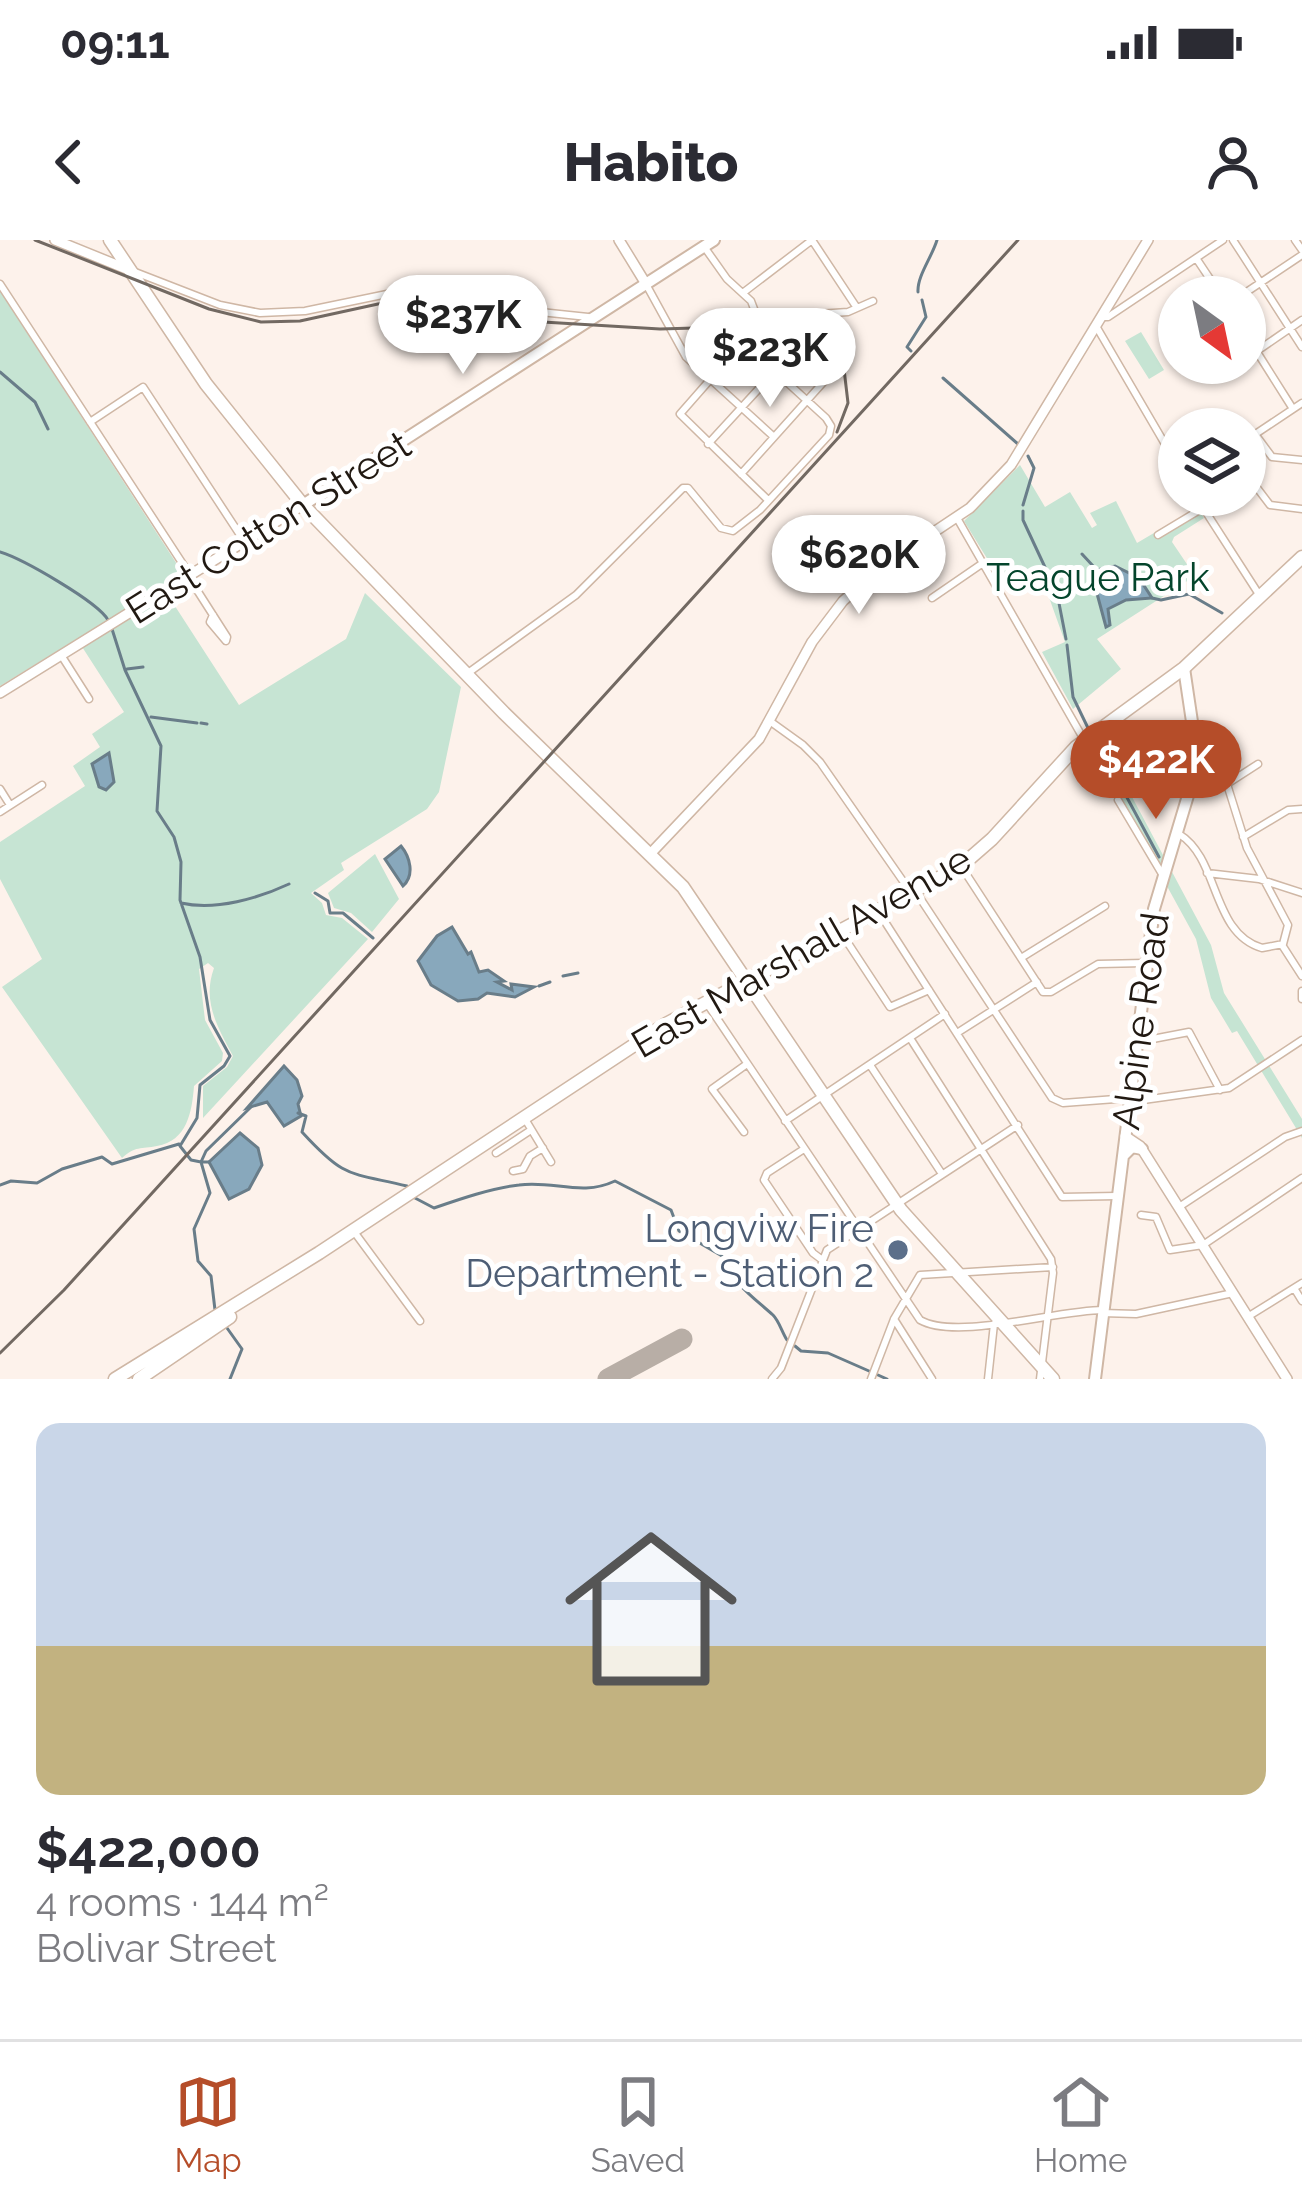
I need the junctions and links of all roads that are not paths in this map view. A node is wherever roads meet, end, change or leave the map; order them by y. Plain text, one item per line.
1 (55, 240) edge
2 (110, 240) edge
3 (619, 240) edge
4 (812, 240) edge
5 (1148, 240) edge
6 (1223, 240) edge
7 (1233, 240) edge
8 (1295, 240) edge
9 (709, 243) edge
10 (1302, 252) edge
11 (1196, 258) junction
12 (129, 270) junction
13 (1208, 276) edge
14 (1256, 276) edge
15 (1266, 279) edge
16 (0, 284) edge
17 (646, 284) junction
18 (1266, 291) edge
19 (744, 292) junction
20 (873, 301) dead end
21 (857, 308) junction
22 (591, 320) junction
23 (1097, 320) junction
24 (1302, 320) edge
25 (759, 322) junction
26 (1290, 328) junction
27 (742, 341) junction
28 (814, 345) junction
29 (1266, 345) edge
30 (1302, 347) edge
31 (1266, 366) edge
32 (775, 371) junction
33 (709, 378) junction
34 (807, 401) junction
35 (1302, 403) edge
36 (742, 407) junction
37 (1293, 409) junction
38 (90, 422) junction
39 (1266, 427) edge
40 (1158, 430) edge
41 (774, 437) junction
42 (708, 444) junction
43 (1266, 449) edge
44 (1302, 460) edge
45 (740, 474) junction
46 (768, 501) junction
47 (1266, 501) edge
48 (303, 505) junction
49 (1302, 509) edge
50 (1190, 516) edge
51 (1208, 516) edge
52 (957, 518) junction
53 (900, 532) dead end
54 (1158, 535) dead end
55 (244, 541) junction
56 (910, 548) junction
57 (1300, 562) edge
58 (983, 563) junction
59 (189, 575) junction
60 (1261, 596) junction
61 (932, 598) dead end
62 (213, 615) dead end
63 (61, 655) junction
64 (1184, 668) junction
65 (468, 673) junction
66 (0, 693) edge
67 (89, 699) dead end
68 (771, 722) junction
69 (1084, 740) junction
70 (1198, 762) junction
71 (1258, 764) dead end
72 (1227, 784) junction
73 (42, 785) dead end
74 (0, 789) edge
75 (1118, 800) dead end
76 (10, 805) junction
77 (1302, 809) edge
78 (0, 812) edge
79 (1176, 832) junction
80 (1243, 837) junction
81 (651, 853) junction
82 (962, 866) junction
83 (1207, 873) junction
84 (1162, 874) junction
85 (1266, 881) junction
86 (914, 893) junction
87 (1302, 893) edge
88 (1105, 906) dead end
89 (878, 911) junction
90 (840, 931) junction
91 (1282, 945) junction
92 (1022, 958) junction
93 (1147, 964) junction
94 (1302, 976) edge
95 (747, 980) junction
96 (1036, 982) junction
97 (929, 990) junction
98 (706, 1001) junction
99 (993, 1010) junction
100 (945, 1014) junction
101 (957, 1033) junction
102 (910, 1038) junction
103 (1302, 1040) edge
104 (1137, 1042) junction
105 (747, 1064) junction
106 (870, 1065) junction
107 (1220, 1090) junction
108 (824, 1095) junction
109 (1130, 1100) junction
110 (785, 1121) junction
111 (528, 1124) junction
112 (1018, 1126) junction
113 (744, 1132) dead end
114 (1302, 1132) edge
115 (1125, 1136) junction
116 (543, 1148) junction
117 (804, 1149) junction
118 (982, 1149) junction
119 (1142, 1149) junction
120 (496, 1153) dead end
121 (1122, 1157) junction
122 (551, 1162) dead end
123 (513, 1171) dead end
124 (942, 1174) junction
125 (1302, 1178) edge
126 (1117, 1196) junction
127 (896, 1204) junction
128 (1179, 1208) junction
129 (1142, 1215) dead end
130 (857, 1229) junction
131 (353, 1230) junction
132 (1202, 1245) junction
133 (821, 1259) junction
134 (1053, 1267) junction
135 (956, 1272) junction
136 (1298, 1285) edge
137 (1233, 1293) junction
138 (1302, 1300) edge
139 (905, 1301) junction
140 (1103, 1311) junction
141 (1047, 1316) junction
142 (1248, 1317) junction
143 (893, 1319) junction
144 (420, 1321) dead end
145 (998, 1323) junction
146 (1040, 1372) edge
147 (139, 1374) edge
148 (115, 1379) edge
149 (772, 1379) edge
150 (871, 1379) edge
151 (932, 1379) edge
152 (988, 1379) edge
153 (1053, 1379) edge
154 (1095, 1379) edge
155 (1287, 1379) edge

1 - 12 street
2 - 12 main road
3 - 17 street
4 - 19 street
4 - 21 street
5 - 23 street
6 - 11 street
7 - 14 street
8 - 10 street
9 - 17 main road, East Cotton Street
9 - 19 street
10 - 15 street
11 - 13 street
11 - 23 street
12 - 22 street
12 - 48 main road
16 - 38 street
17 - 22 main road, East Cotton Street
17 - 33 street
18 - 26 street
19 - 25 street
20 - 21 street
21 - 25 street
22 - 48 main road, East Cotton Street
23 - 40 street
23 - 52 street
24 - 26 street
25 - 27 street
25 - 28 street
26 - 29 street
26 - 30 street
27 - 32 street
27 - 33 street
28 - 32 street
28 - 34 street
31 - 37 street
32 - 34 street
32 - 36 street
33 - 36 street
33 - 42 street
34 - 41 street
34 - 46 street
35 - 37 street
36 - 41 street
36 - 42 street
37 - 39 street
38 - 55 street
38 - 59 street
41 - 45 street
42 - 45 street
43 - 44 street
45 - 46 street
46 - 65 street
47 - 49 street
48 - 55 street, East Cotton Street
48 - 65 main road
50 - 54 street
51 - 60 street
52 - 56 street
52 - 58 street
53 - 56 street
55 - 59 street, East Cotton Street
56 - 68 street
57 - 60 main road, East Marshall Avenue
58 - 61 street
58 - 69 street
59 - 62 street
59 - 63 street, East Cotton Street
60 - 64 main road, East Marshall Avenue
63 - 66 street, East Cotton Street
63 - 67 street
64 - 69 main road, East Marshall Avenue
64 - 70 main road, Alpine Road
65 - 81 main road
68 - 81 street
68 - 86 street
69 - 82 main road, East Marshall Avenue
70 - 72 street
70 - 79 main road, Alpine Road
71 - 72 street
72 - 80 street
73 - 76 street
74 - 76 street
75 - 84 street
76 - 78 street
77 - 80 street
79 - 83 street
79 - 84 main road, Alpine Road
80 - 85 street
81 - 95 main road
82 - 86 main road, East Marshall Avenue
82 - 92 street
83 - 85 street
83 - 91 street
84 - 93 main road, Alpine Road
85 - 87 street
85 - 91 street
86 - 89 main road, East Marshall Avenue
86 - 99 street
88 - 92 street
89 - 90 main road, East Marshall Avenue
89 - 97 street
90 - 95 main road, East Marshall Avenue
90 - 97 street
91 - 94 street
92 - 96 street
93 - 96 street
93 - 104 main road, Alpine Road
95 - 98 main road, East Marshall Avenue
95 - 108 main road
96 - 99 street
97 - 100 street
98 - 105 street
98 - 111 main road, East Marshall Avenue
99 - 101 street
99 - 109 street
100 - 101 street
100 - 102 street
101 - 112 street
102 - 106 street
102 - 118 street
103 - 107 street
104 - 107 street
104 - 109 main road, Alpine Road
105 - 110 street
105 - 113 street
106 - 108 street
106 - 124 street
107 - 109 street
108 - 110 street
108 - 127 main road
109 - 115 main road, Alpine Road
110 - 117 street
111 - 116 street
111 - 120 street
111 - 131 main road, East Marshall Avenue
112 - 118 street
112 - 126 street
114 - 128 street
115 - 119 street
115 - 121 main road, Alpine Road
116 - 122 street
116 - 123 street
117 - 130 street
117 - 133 street
118 - 124 street
118 - 134 street
119 - 121 main road
119 - 128 street
121 - 126 main road, Alpine Road
124 - 127 street
125 - 132 street
126 - 140 main road, Alpine Road
127 - 130 street
127 - 135 main road
128 - 132 street
129 - 132 street
130 - 133 street
130 - 139 street
131 - 144 street
131 - 147 main road, East Marshall Avenue
132 - 137 street
133 - 149 street
134 - 135 street
134 - 141 street
135 - 139 street
135 - 145 main road
136 - 138 street
136 - 142 street
137 - 140 street
137 - 142 street
139 - 143 street
139 - 145 street
140 - 141 street
140 - 154 main road, Alpine Road
141 - 145 street
141 - 146 street
142 - 155 street
143 - 150 street
143 - 151 street
145 - 146 main road
145 - 152 street
146 - 153 main road
147 - 148 main road, East Marshall Avenue

